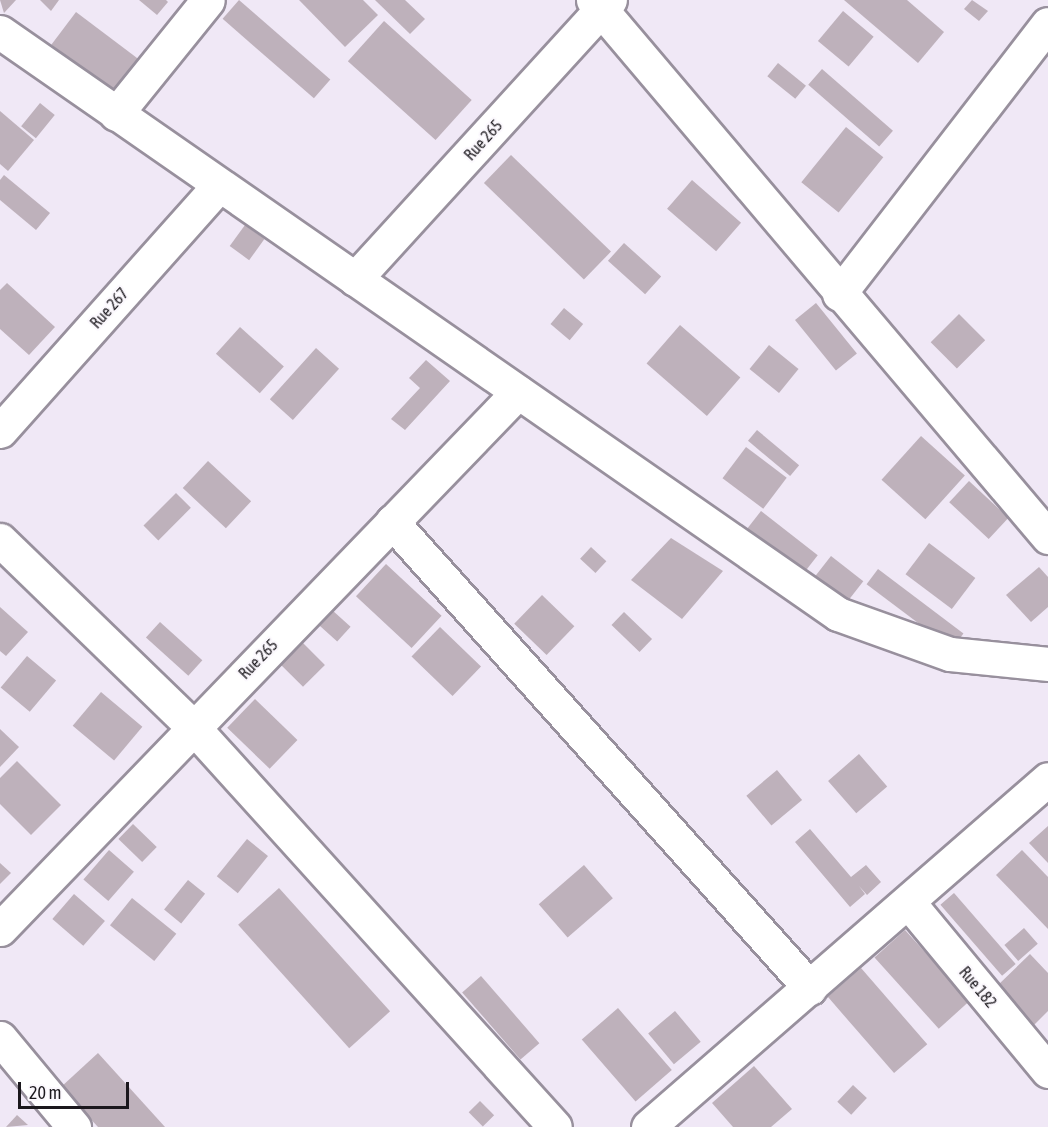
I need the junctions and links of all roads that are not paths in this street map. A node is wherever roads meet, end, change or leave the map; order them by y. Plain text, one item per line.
1 (208, 0) edge
2 (601, 3) edge
3 (1048, 24) edge
4 (0, 32) edge
5 (116, 114) junction
6 (219, 185) junction
7 (355, 279) junction
8 (839, 294) junction
9 (518, 392) junction
10 (0, 431) edge
11 (392, 522) junction
12 (1048, 537) edge
13 (0, 540) edge
14 (1048, 664) edge
15 (193, 727) junction
16 (1048, 779) edge
17 (909, 903) junction
18 (0, 929) edge
19 (810, 988) junction
20 (0, 1038) edge
21 (1048, 1071) edge
22 (74, 1127) edge
23 (555, 1127) edge
24 (648, 1127) edge

1 - 5 street
2 - 7 street, Rue 265
2 - 8 street
3 - 8 street
4 - 5 street
5 - 6 street
6 - 7 street
6 - 10 street, Rue 267
7 - 9 street
8 - 12 street
9 - 11 street, Rue 265
9 - 14 street
11 - 15 street, Rue 265
11 - 19 street
13 - 15 street
15 - 18 street, Rue 265
15 - 23 street
16 - 17 street
17 - 19 street
17 - 21 street, Rue 182
19 - 24 street
20 - 22 street

